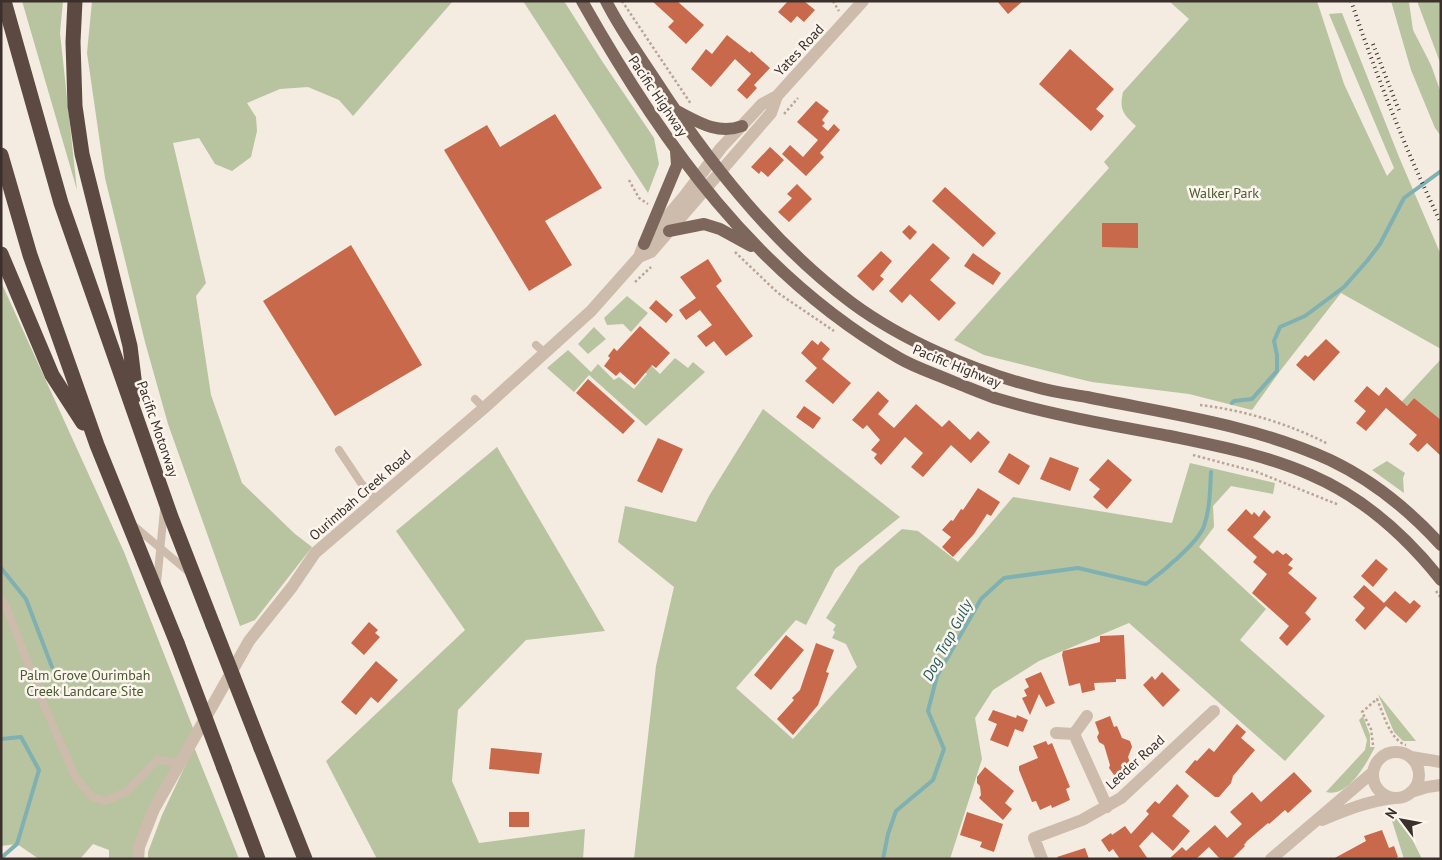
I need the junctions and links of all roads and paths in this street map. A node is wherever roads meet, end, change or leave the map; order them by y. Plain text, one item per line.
1 (4, 1) edge
2 (75, 1) edge
3 (582, 1) edge
4 (606, 1) edge
5 (622, 1) edge
6 (864, 1) edge
7 (776, 96) junction
8 (798, 98) dead end
9 (695, 109) dead end
10 (675, 110) junction
11 (780, 119) dead end
12 (742, 126) junction
13 (676, 150) junction
14 (1, 155) edge
15 (716, 167) junction
16 (629, 180) dead end
17 (702, 185) junction
18 (653, 198) dead end
19 (670, 231) junction
20 (644, 244) junction
21 (760, 251) junction
22 (1, 254) edge
23 (639, 257) junction
24 (1191, 404) dead end
25 (140, 427) junction
26 (97, 445) junction
27 (1330, 445) dead end
28 (340, 450) dead end
29 (165, 500) junction
30 (376, 500) junction
31 (128, 522) junction
32 (1441, 545) edge
33 (160, 549) junction
34 (194, 576) junction
35 (1441, 580) edge
36 (156, 590) junction
37 (1, 601) edge
38 (1214, 711) dead end
39 (1087, 716) dead end
40 (1056, 733) dead end
41 (1074, 734) junction
42 (1373, 745) dead end
43 (1410, 752) junction
44 (1441, 762) edge
45 (180, 764) junction
46 (1373, 772) junction
47 (1441, 785) edge
48 (1411, 792) junction
49 (1395, 798) junction
50 (1106, 807) junction
51 (1308, 826) junction
52 (138, 859) edge
53 (258, 859) edge
54 (305, 859) edge
55 (1042, 859) edge
56 (1271, 859) edge

1 - 25 highway, Pacific Motorway
2 - 25 highway
3 - 13 main road, Pacific Highway
4 - 10 main road, Pacific Highway
5 - 9 path
6 - 7 street, Yates Road
7 - 12 street, Yates Road
7 - 15 street, Yates Road
8 - 11 path
10 - 12 main road
10 - 15 main road, Pacific Highway
12 - 15 street, Yates Road
13 - 17 main road, Pacific Highway
13 - 20 main road
14 - 26 highway
15 - 17 street, Ourimbah Creek Road
15 - 32 main road, Pacific Highway
16 - 18 path
17 - 19 street, Ourimbah Creek Road
17 - 20 street, Ourimbah Creek Road
17 - 21 main road, Pacific Highway
19 - 21 main road
19 - 23 street, Ourimbah Creek Road
20 - 23 street, Ourimbah Creek Road
21 - 35 main road, Pacific Highway
22 - 26 highway
23 - 30 street, Ourimbah Creek Road
24 - 27 path
25 - 29 highway, Pacific Motorway
26 - 31 highway
28 - 30 lane
29 - 33 lane
29 - 34 highway, Pacific Motorway
30 - 45 street, Ourimbah Creek Road
31 - 33 lane
31 - 36 highway
33 - 34 lane
33 - 36 lane
34 - 54 highway, Pacific Motorway, bridge
36 - 53 highway, bridge
37 - 45 lane
38 - 50 street, Leeder Road
39 - 41 street
40 - 41 street
41 - 50 street
42 - 43 path
43 - 44 street
43 - 46 street
43 - 48 street
45 - 52 street, Ourimbah Creek Road
46 - 49 street
46 - 51 street
47 - 48 street
48 - 49 street
49 - 51 street
50 - 55 street, Leeder Road
51 - 56 street

